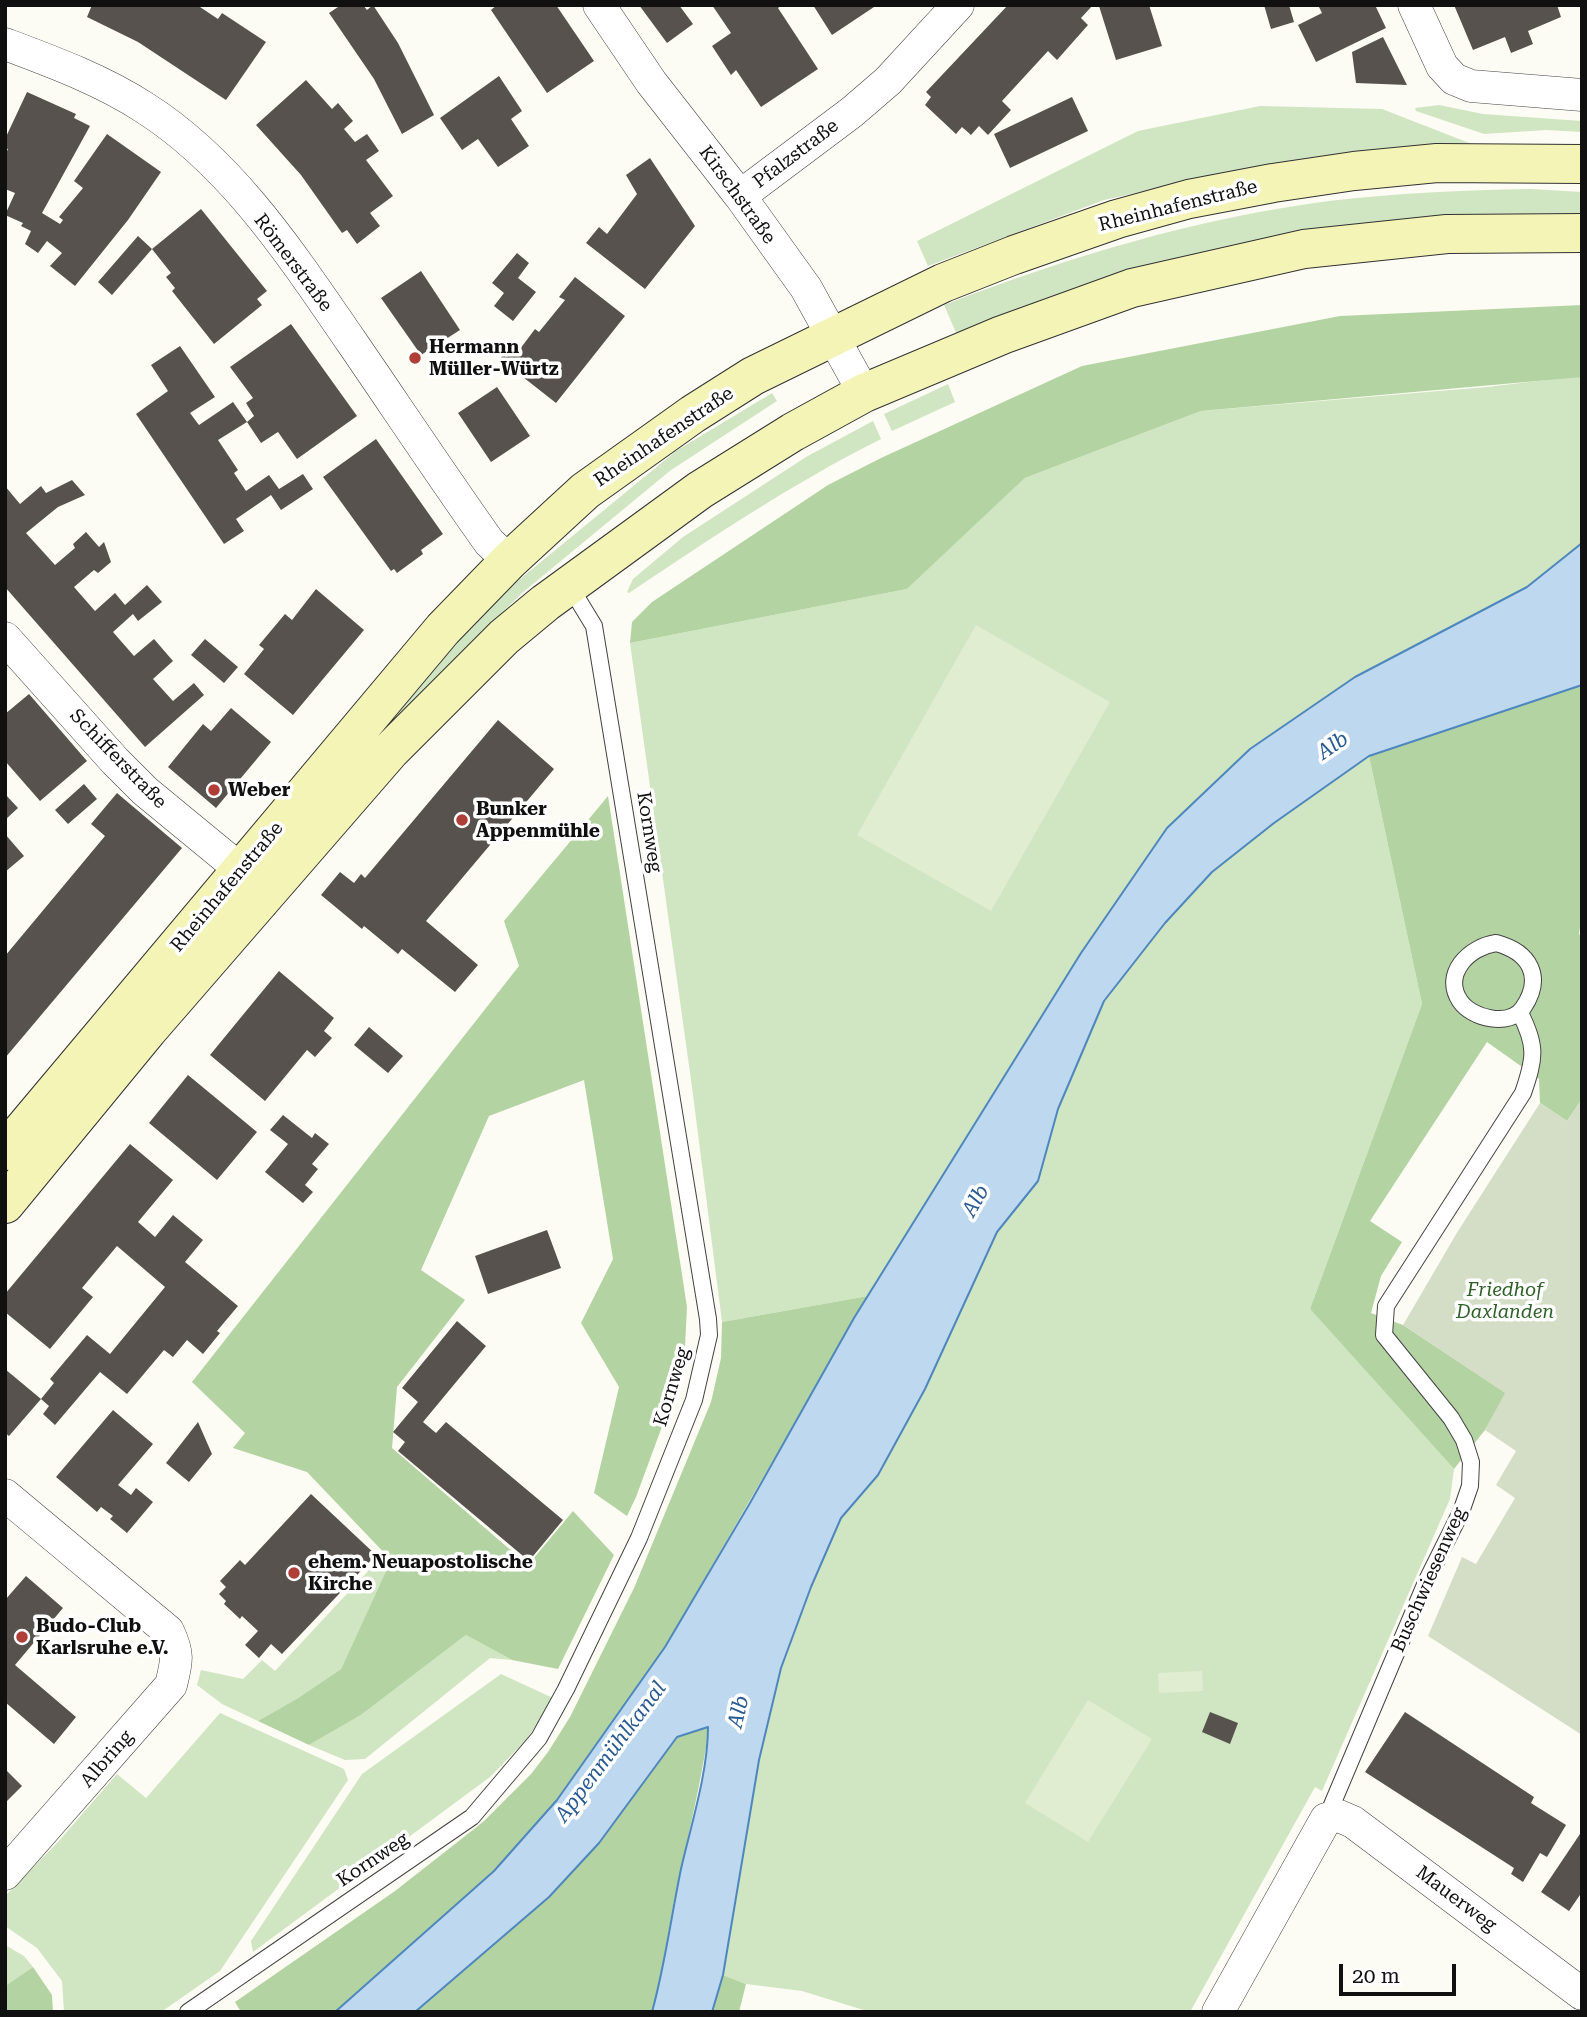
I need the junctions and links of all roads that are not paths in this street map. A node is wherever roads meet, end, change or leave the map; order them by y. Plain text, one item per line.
1 (599, 5) edge
2 (958, 5) edge
3 (1414, 5) edge
4 (5, 44) edge
5 (1582, 95) edge
6 (1582, 164) edge
7 (740, 197) junction
8 (1582, 233) edge
9 (833, 336) junction
10 (863, 393) junction
11 (509, 561) junction
12 (569, 586) junction
13 (5, 638) edge
14 (241, 870) junction
15 (1520, 1013) junction
16 (5, 1151) edge
17 (5, 1204) edge
18 (5, 1495) edge
19 (1326, 1819) junction
20 (5, 1874) edge
21 (1582, 1994) edge
22 (188, 2012) edge
23 (1218, 2012) edge

1 - 7 street, Kirschstraße
2 - 7 street, Pfalzstraße
3 - 5 street
4 - 11 street, Römerstraße
6 - 9 main road, Rheinhafenstraße
7 - 9 street, Kirschstraße
8 - 10 main road, Rheinhafenstraße
9 - 10 street, Kirschstraße
9 - 11 main road, Rheinhafenstraße
10 - 12 main road, Rheinhafenstraße
11 - 14 main road, Rheinhafenstraße
12 - 17 main road, Rheinhafenstraße
12 - 22 lane, Kornweg
13 - 14 street, Schifferstraße
14 - 16 main road, Rheinhafenstraße
15 - 15 lane
15 - 19 lane, Buschwiesenweg
18 - 20 street, Albring
19 - 21 street, Mauerweg
19 - 23 street, Buschwiesenweg

